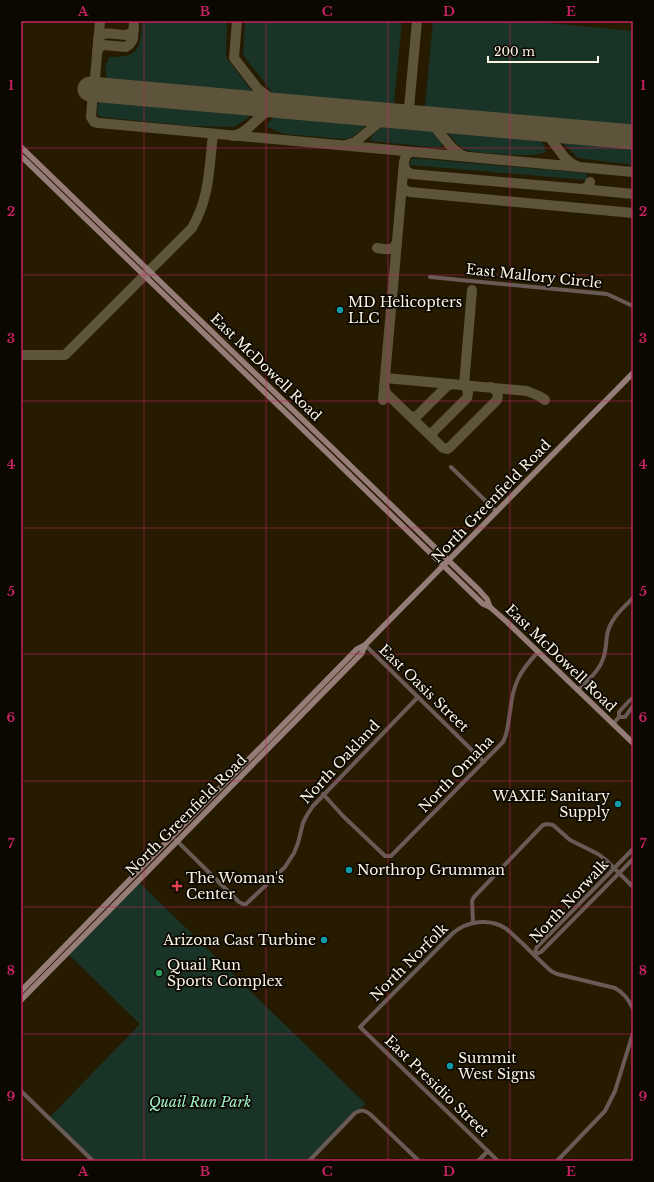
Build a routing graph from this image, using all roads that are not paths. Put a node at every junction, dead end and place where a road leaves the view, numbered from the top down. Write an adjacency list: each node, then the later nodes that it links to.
1 (21, 147): 6 (main road, East McDowell Road)
2 (21, 156): 6 (main road, East McDowell Road)
3 (430, 277): 4 (street, East Mallory Circle)
4 (633, 306)
5 (633, 373): 8 (main road, North Greenfield Road)
6 (325, 446): 9 (main road, East McDowell Road)
7 (451, 467): 8 (street)
8 (497, 512): 9 (main road, North Greenfield Road)
9 (447, 563): 11 (main road, North Greenfield Road); 12 (main road, East McDowell Road)
10 (633, 598): 13 (street)
11 (365, 645): 14 (street, East Oasis Street); 19 (main road, North Greenfield Road); 22 (main road, North Greenfield Road)
12 (538, 652): 13 (main road, East McDowell Road); 21 (street, North Omaha)
13 (578, 690): 18 (main road, East McDowell Road)
14 (418, 697): 21 (street, East Oasis Street); 23 (street, North Oakland)
15 (633, 698): 17 (street)
16 (633, 706): 17 (street)
17 (619, 717): 18 (street)
18 (613, 724): 20 (main road, East McDowell Road)
19 (270, 738): 22 (main road); 24 (main road, North Greenfield Road)
20 (633, 744)
21 (484, 762): 23 (street, North Omaha)
22 (250, 767): 25 (main road, North Greenfield Road)
23 (323, 794): 25 (street, North Oakland)
24 (172, 836): 25 (street); 34 (main road, North Greenfield Road)
25 (177, 841): 35 (main road, North Greenfield Road)
26 (633, 849): 28 (street, North Norwalk)
27 (633, 859): 28 (street, North Norwalk)
28 (617, 870): 29 (street); 30 (street, North Norwalk); 31 (street, North Norwalk); 32 (street)
29 (633, 887)
30 (569, 915): 31 (street); 33 (street, North Norwalk)
31 (573, 920): 33 (street, North Norwalk)
32 (472, 923): 33 (street); 37 (street, North Norfolk)
33 (534, 955): 36 (street)
34 (21, 991)
35 (21, 1000)
36 (633, 1009)
37 (360, 1027): 40 (street, East Presidio Street)
38 (633, 1033): 46 (street)
39 (21, 1091): 41 (street)
40 (488, 1151): 44 (street); 45 (street, East Presidio Street)
41 (94, 1161)
42 (309, 1161): 43 (street)
43 (419, 1161)
44 (478, 1161)
45 (498, 1161)
46 (557, 1161)

